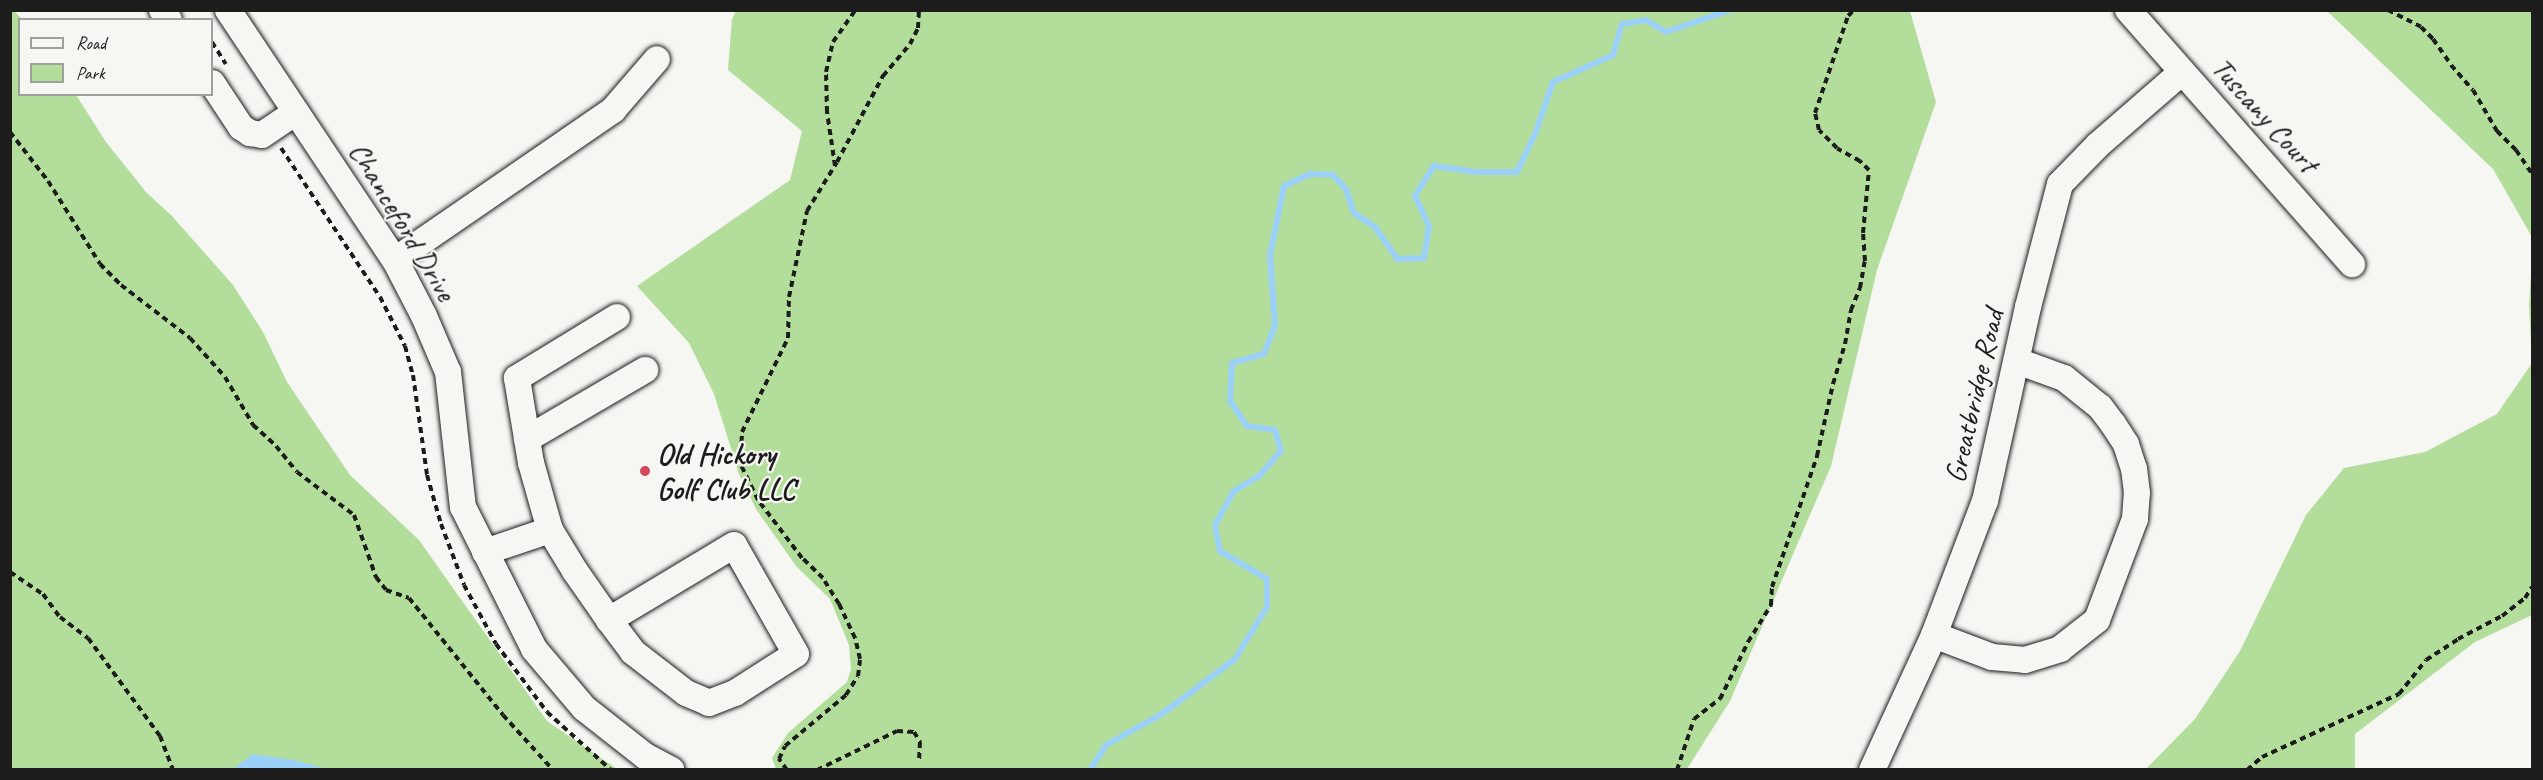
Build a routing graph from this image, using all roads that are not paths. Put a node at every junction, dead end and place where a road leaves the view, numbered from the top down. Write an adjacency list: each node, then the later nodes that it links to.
1 (228, 10): 6 (street, Chanceford Drive)
2 (2128, 10): 4 (street, Tuscany Court)
3 (657, 59): 7 (street)
4 (2182, 72): 8 (street, Tuscany Court); 10 (street, Greatbridge Road)
5 (220, 76): 6 (street)
6 (296, 112): 7 (street, Chanceford Drive)
7 (395, 260): 14 (street, Chanceford Drive)
8 (2352, 264)
9 (617, 317): 12 (street)
10 (2017, 361): 16 (street, Greatbridge Road); 16 (street)
11 (645, 370): 12 (street)
12 (527, 439): 13 (street)
13 (550, 530): 14 (street); 15 (street)
14 (485, 552): 17 (street, Chanceford Drive)
15 (609, 620): 15 (street)
16 (1934, 635): 18 (street, Greatbridge Road)
17 (670, 770)
18 (1872, 770)

